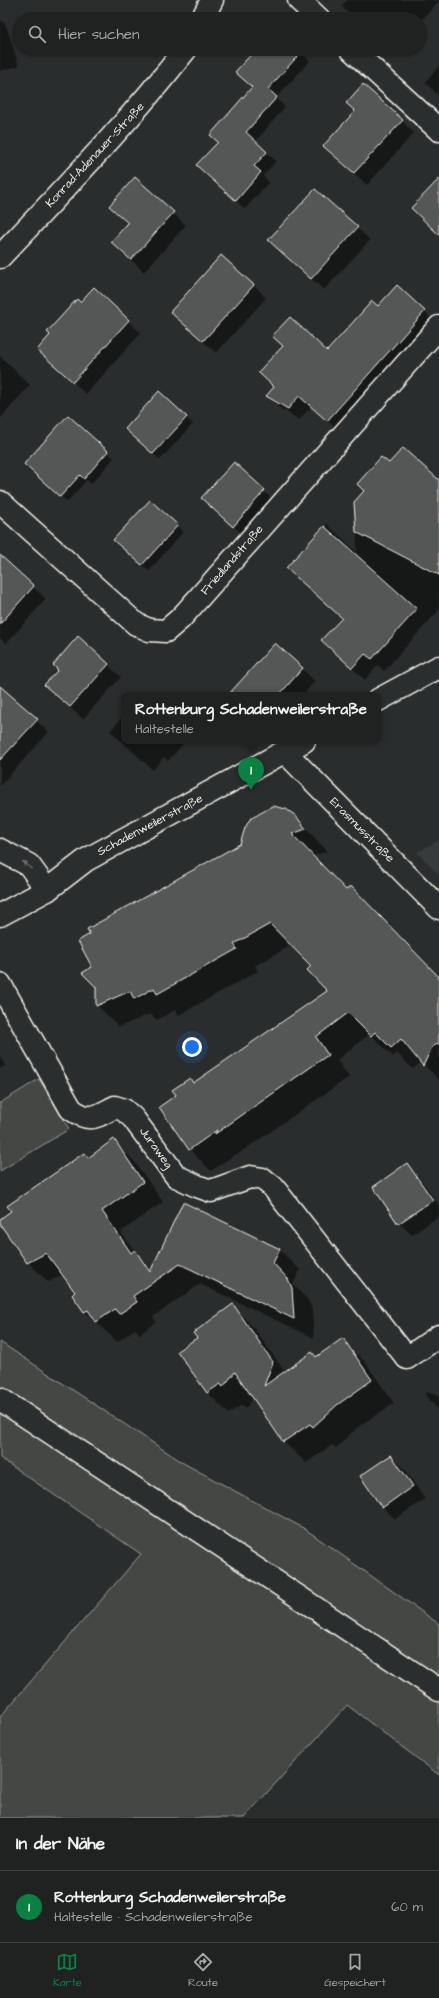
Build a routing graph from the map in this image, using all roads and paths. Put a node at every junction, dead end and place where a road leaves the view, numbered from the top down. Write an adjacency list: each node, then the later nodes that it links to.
1 (212, 0): 3 (street)
2 (299, 0): 4 (street)
3 (206, 12)
4 (312, 12)
5 (181, 56): 8 (street, Konrad-Adenauer-Straße)
6 (360, 56): 7 (street)
7 (439, 130)
8 (0, 257)
9 (439, 327): 10 (street, Friedlandstraße)
10 (0, 502)
11 (439, 667): 12 (street)
12 (381, 698)
13 (299, 744): 14 (street, Schadenweilerstraße)
14 (285, 752): 16 (street, Schadenweilerstraße); 17 (street, Erasmusstraße)
15 (0, 850): 16 (street, one-way to 15)
16 (47, 890): 18 (street, Schadenweilerstraße)
17 (439, 908)
18 (1, 914)
19 (0, 984): 20 (street, Juraweg)
20 (439, 1336)
21 (0, 1399): 22 (street)
22 (439, 1690)

